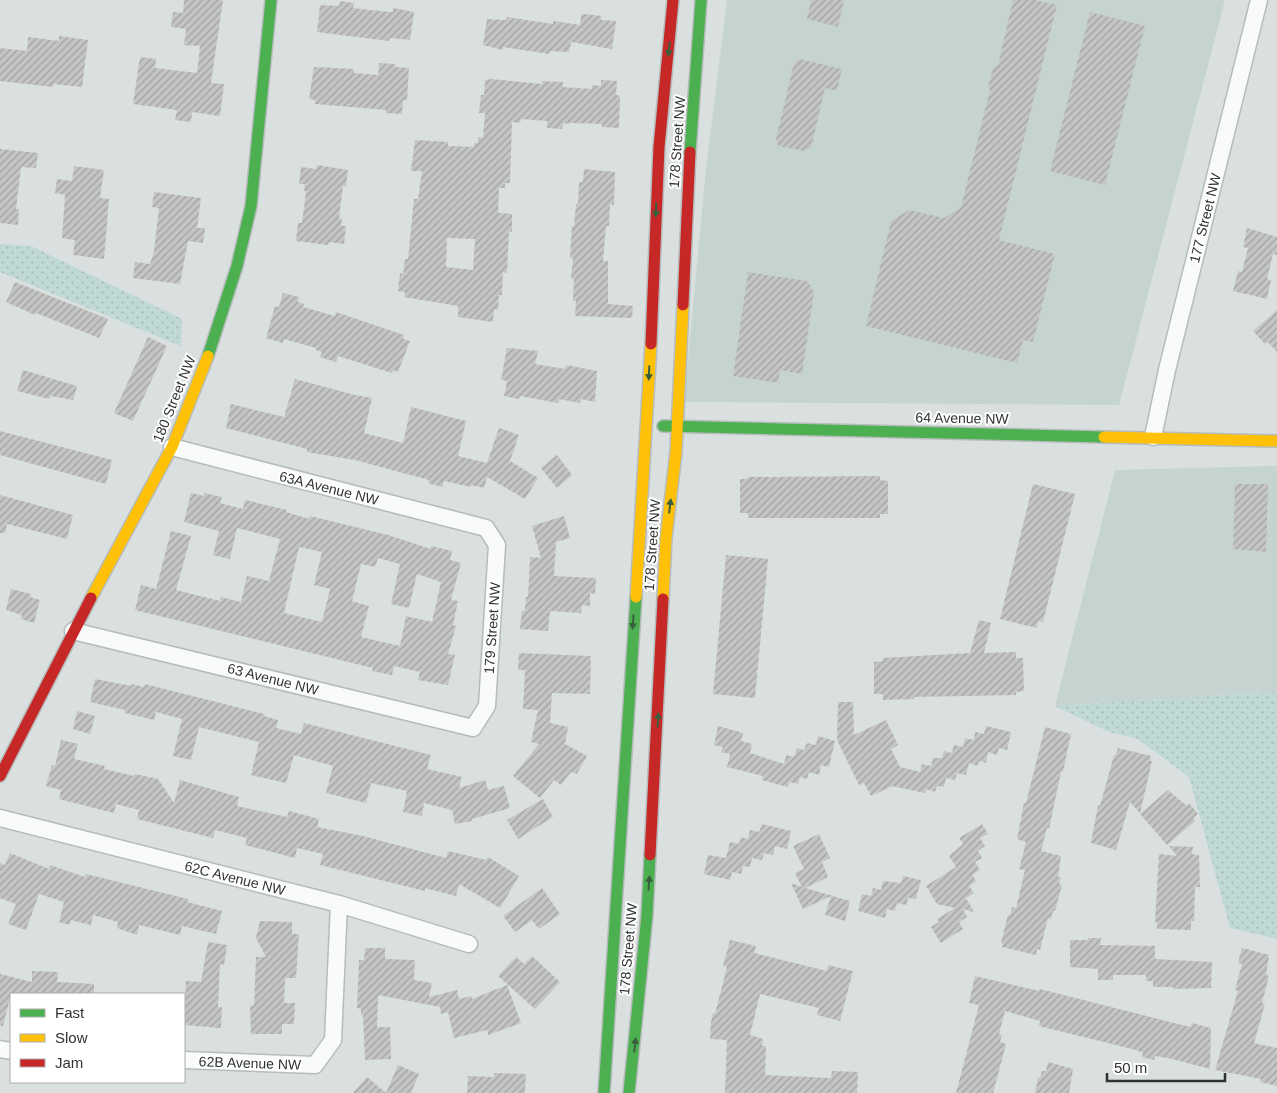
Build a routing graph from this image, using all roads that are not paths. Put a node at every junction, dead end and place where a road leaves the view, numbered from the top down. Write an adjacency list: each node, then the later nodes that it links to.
1 (271, 0): 9 (main road, 180 Street NW)
2 (673, 0): 5 (main road, 178 Street NW, one-way to 5)
3 (701, 0): 6 (main road, 178 Street NW)
4 (1259, 0): 7 (street, 177 Street NW)
5 (647, 425): 6 (main road, 64 Avenue NW); 18 (main road, 178 Street NW, one-way to 18)
6 (677, 427): 7 (main road, 64 Avenue NW); 19 (main road, 178 Street NW, one-way to 6)
7 (1153, 437): 8 (main road, 64 Avenue NW)
8 (1277, 441)
9 (172, 447): 10 (street, 63A Avenue NW); 11 (main road, 180 Street NW)
10 (486, 528): 12 (street, 179 Street NW)
11 (73, 631): 12 (street, 63 Avenue NW); 13 (main road, 180 Street NW)
12 (473, 728)
13 (0, 776)
14 (0, 818): 15 (street, 62C Avenue NW)
15 (340, 904): 16 (street, 62C Avenue NW); 17 (street, 62B Avenue NW)
16 (469, 944)
17 (185, 1060)
18 (604, 1093)
19 (629, 1093)

